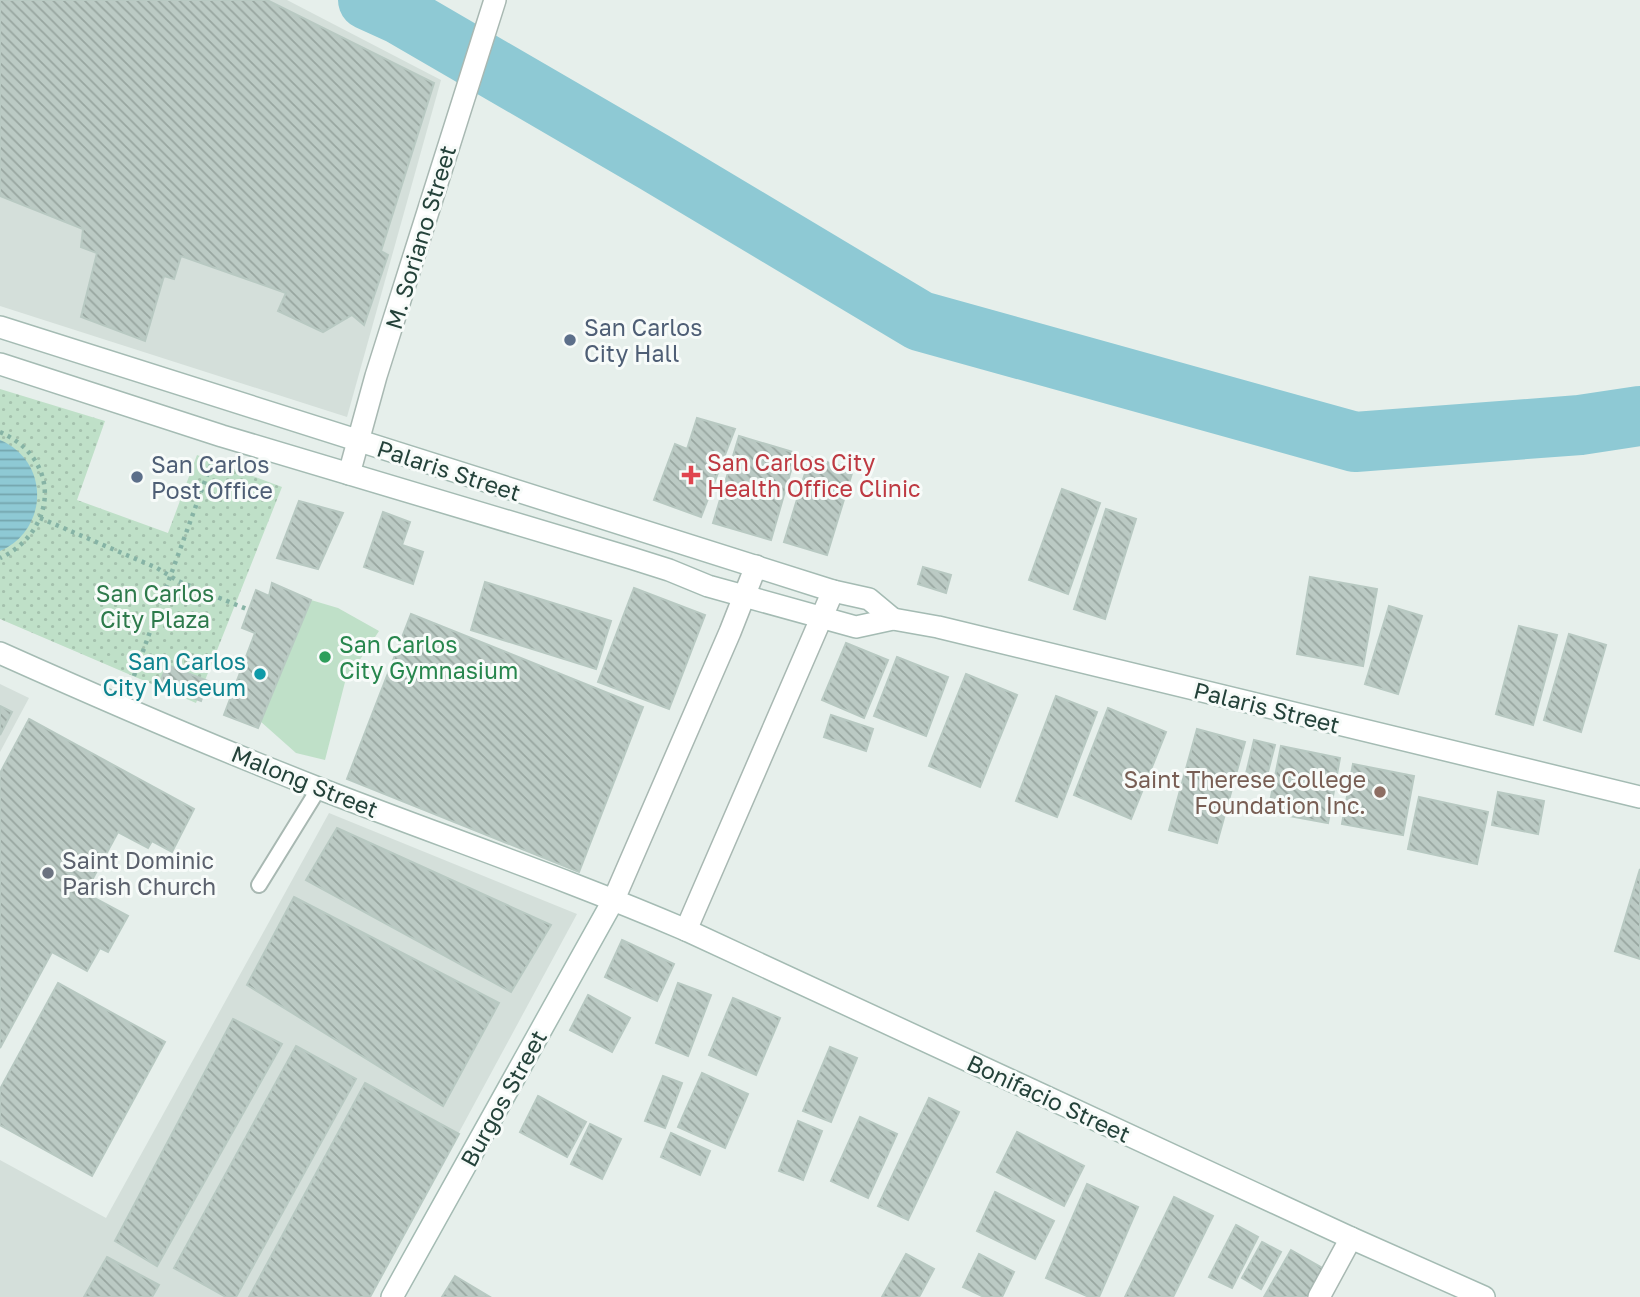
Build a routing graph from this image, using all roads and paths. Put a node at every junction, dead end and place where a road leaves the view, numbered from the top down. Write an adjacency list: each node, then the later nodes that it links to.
1 (495, 0): 6 (street, M. Soriano Street)
2 (0, 327): 6 (street, Palaris Street)
3 (0, 363): 5 (street, Palaris Street)
4 (0, 432): 8 (path)
5 (222, 436): 7 (street, Palaris Street); 11 (path)
6 (358, 441): 7 (street, M. Soriano Street); 10 (street, Palaris Street)
7 (349, 474): 13 (street, Palaris Street)
8 (40, 518): 9 (path); 11 (path)
9 (0, 558)
10 (756, 566): 12 (street, Palaris Street); 13 (street, Burgos Street)
11 (170, 576): 14 (path); 18 (path)
12 (833, 591): 15 (street); 16 (street, Palaris Street)
13 (745, 596): 15 (street, Palaris Street); 22 (street, Burgos Street)
14 (249, 610)
15 (822, 619): 16 (street, Palaris Street); 23 (street)
16 (893, 619): 20 (street, Palaris Street)
17 (0, 653): 18 (street, Malong Street)
18 (122, 708): 19 (street, Malong Street)
19 (318, 788): 21 (lane); 22 (street, Malong Street)
20 (1640, 797)
21 (259, 885)
22 (614, 899): 23 (street, Bonifacio Street); 25 (street, Burgos Street)
23 (685, 930): 24 (street, Bonifacio Street)
24 (1351, 1238): 26 (street); 27 (street, Bonifacio Street)
25 (392, 1297)
26 (1318, 1297)
27 (1484, 1297)

